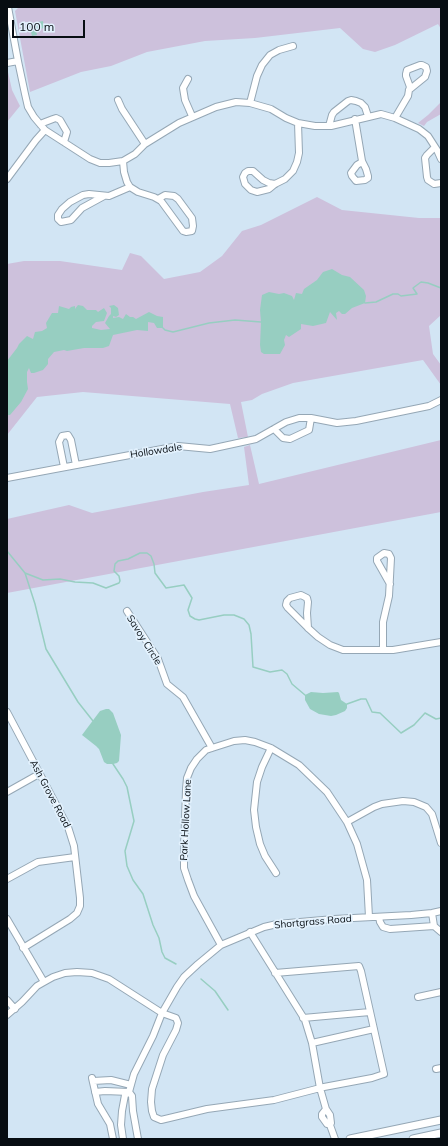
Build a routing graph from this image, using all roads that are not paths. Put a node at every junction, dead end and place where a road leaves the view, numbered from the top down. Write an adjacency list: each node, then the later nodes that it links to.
1 (8, 7): 3 (street)
2 (293, 46): 8 (street)
3 (18, 61): 4 (street); 14 (street)
4 (7, 63)
5 (188, 79): 9 (street)
6 (409, 90): 11 (street)
7 (118, 100): 18 (street)
8 (250, 103): 9 (street); 13 (street)
9 (192, 116): 18 (street)
10 (368, 116): 11 (street); 12 (street); 15 (street)
11 (395, 118): 19 (street)
12 (354, 120): 15 (street); 22 (street)
13 (298, 123): 15 (street); 25 (street)
14 (40, 124): 16 (street); 17 (street)
15 (329, 126)
16 (45, 130): 17 (street); 23 (street)
17 (64, 142): 21 (street)
18 (145, 144): 21 (street)
19 (438, 149): 20 (street); 24 (street)
20 (441, 159)
21 (123, 161): 26 (street)
22 (362, 162)
23 (7, 179)
24 (441, 183)
25 (275, 184): 25 (street)
26 (130, 188): 27 (street); 28 (street)
27 (104, 196): 27 (street)
28 (158, 199): 28 (street)
29 (441, 400): 30 (street, Hollowdale)
30 (311, 418): 31 (street, Hollowdale); 31 (street)
31 (274, 429): 32 (street, Hollowdale)
32 (76, 465): 33 (street, Hollowdale); 33 (street)
33 (64, 467): 34 (street, Hollowdale)
34 (7, 478)
35 (390, 584): 39 (street)
36 (127, 611): 41 (street, Savoy Circle)
37 (308, 628): 37 (street); 39 (street)
38 (441, 642): 39 (street)
39 (383, 650)
40 (7, 712): 43 (street, Ash Grove Road)
41 (212, 748): 42 (street, Park Hollow Lane); 58 (street, Park Hollow Lane)
42 (271, 748): 45 (street, Park Hollow Lane); 48 (street)
43 (39, 774): 44 (street); 47 (street, Ash Grove Road)
44 (7, 792)
45 (347, 822): 46 (street); 52 (street, Park Hollow Lane)
46 (441, 843)
47 (75, 857): 49 (street); 59 (street, Ash Grove Road)
48 (276, 873)
49 (7, 879)
50 (441, 910): 51 (street, Shortgrass Road)
51 (432, 913): 53 (street, Shortgrass Road); 55 (street)
52 (369, 917): 53 (street, Shortgrass Road); 56 (street, Shortgrass Road)
53 (379, 917): 55 (street)
54 (7, 919): 59 (street)
55 (434, 926): 57 (street)
56 (250, 932): 58 (street, Shortgrass Road); 60 (street)
57 (441, 932)
58 (221, 945): 67 (street, Shortgrass Road)
59 (23, 948): 61 (street)
60 (275, 973): 66 (street); 69 (street)
61 (44, 982): 65 (street); 67 (street)
62 (441, 992): 63 (street)
63 (418, 997)
64 (7, 1000): 65 (street)
65 (15, 1009): 68 (street)
66 (370, 1012): 69 (street); 70 (street)
67 (162, 1013): 73 (street, Shortgrass Road); 74 (street)
68 (8, 1014)
69 (303, 1018): 71 (street)
70 (374, 1029): 71 (street); 74 (street)
71 (312, 1043): 74 (street)
72 (111, 1080): 73 (street); 75 (street); 76 (street)
73 (130, 1088): 75 (street); 80 (street, Shortgrass Road); 81 (street)
74 (320, 1088): 82 (street)
75 (111, 1091): 76 (street)
76 (95, 1092): 79 (street)
77 (441, 1120): 83 (street)
78 (441, 1133): 84 (street)
79 (113, 1139)
80 (123, 1139)
81 (138, 1139)
82 (335, 1139)
83 (350, 1139)
84 (413, 1139)

